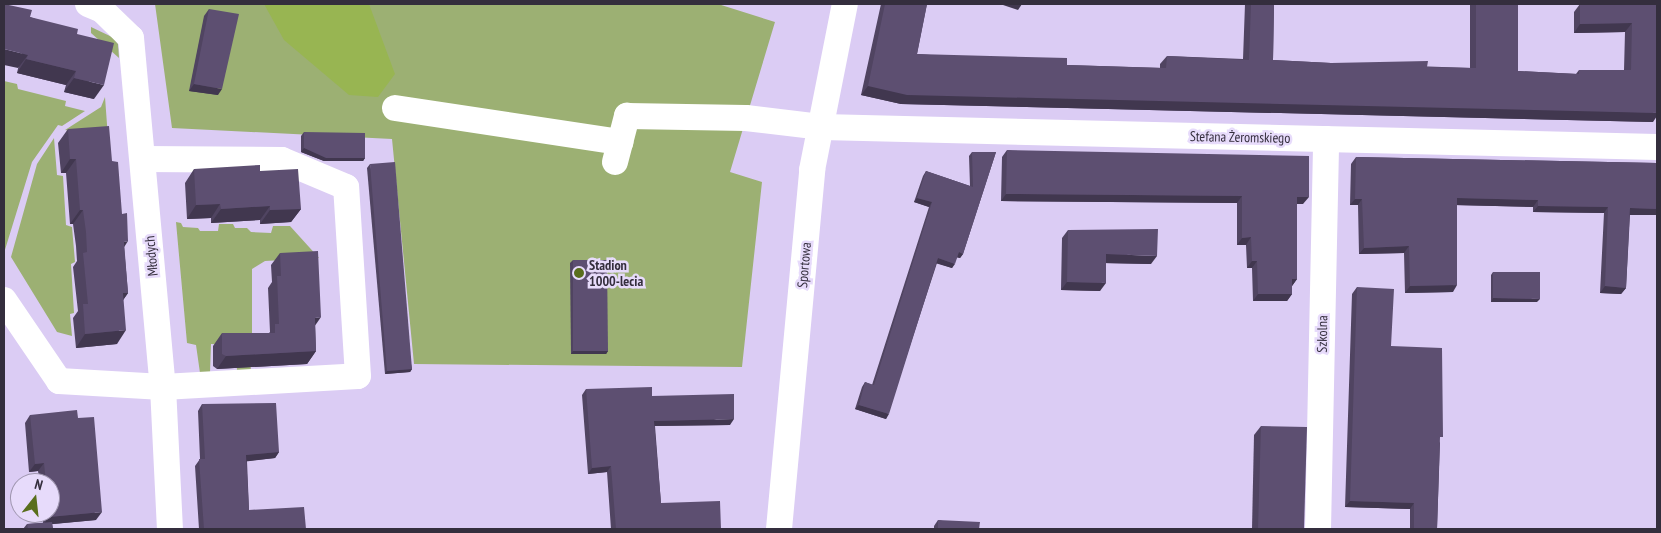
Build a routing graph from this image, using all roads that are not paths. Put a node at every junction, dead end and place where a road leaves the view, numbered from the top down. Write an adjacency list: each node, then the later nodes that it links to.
1 (88, 4): 7 (street, Młodych)
2 (845, 4): 4 (street, Sportowa)
3 (394, 108): 4 (street, Stefana Żeromskiego)
4 (822, 126): 5 (street, Stefana Żeromskiego); 11 (street, Sportowa)
5 (1326, 139): 6 (street, Stefana Żeromskiego); 12 (street, Szkolna)
6 (1657, 147)
7 (143, 159): 9 (street, Młodych); 9 (street)
8 (4, 300): 9 (street)
9 (163, 387): 10 (street, Młodych)
10 (170, 529)
11 (779, 529)
12 (1318, 529)

